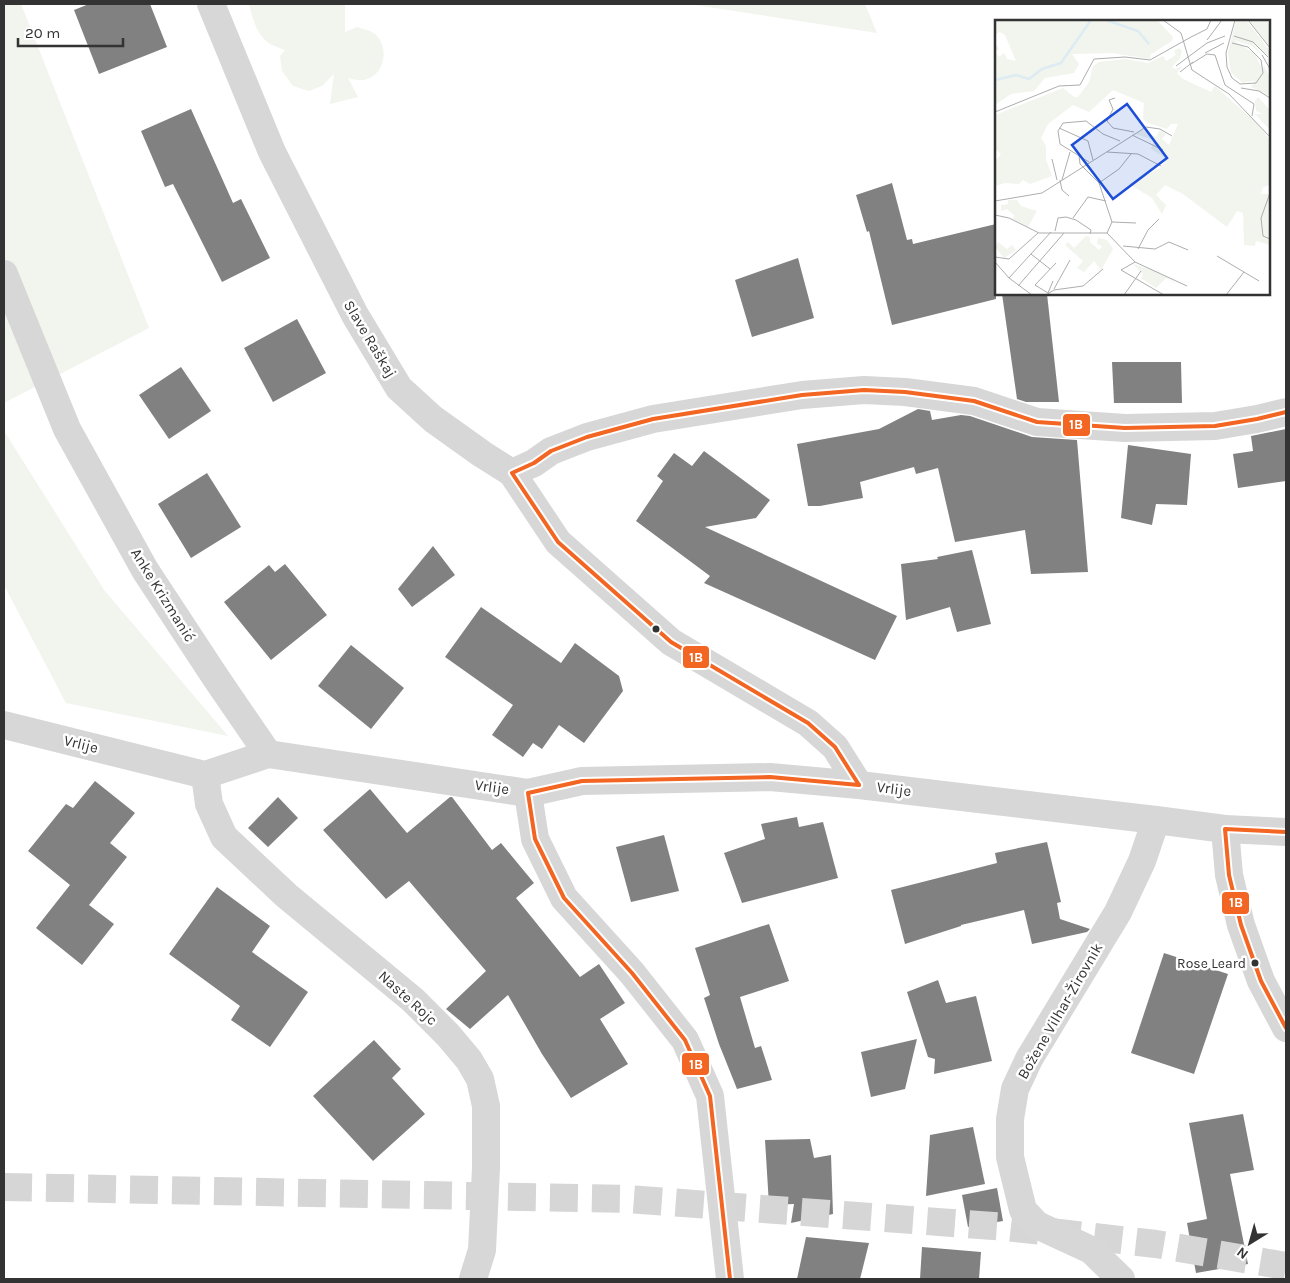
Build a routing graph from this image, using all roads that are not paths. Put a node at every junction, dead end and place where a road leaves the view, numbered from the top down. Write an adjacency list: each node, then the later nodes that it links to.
1 (211, 4): 4 (street, Slave Raškaj)
2 (4, 274): 6 (street, Anke Krizmanić)
3 (1286, 412): 4 (street)
4 (512, 473): 8 (street, Slave Raškaj)
5 (4, 725): 7 (street, Vrlije)
6 (268, 754): 7 (street, Vrlije); 9 (street, Vrlije)
7 (204, 775): 14 (street, Naste Rojc)
8 (858, 785): 9 (street, Vrlije); 10 (street, Vrlije)
9 (528, 793): 15 (street)
10 (1156, 820): 11 (street, Vrlije); 16 (street, Božene Vilhar-Žirovnik)
11 (1225, 829): 12 (street, Vrlije); 13 (street)
12 (1286, 832)
13 (1286, 1028)
14 (473, 1279)
15 (730, 1279)
16 (1121, 1279)

